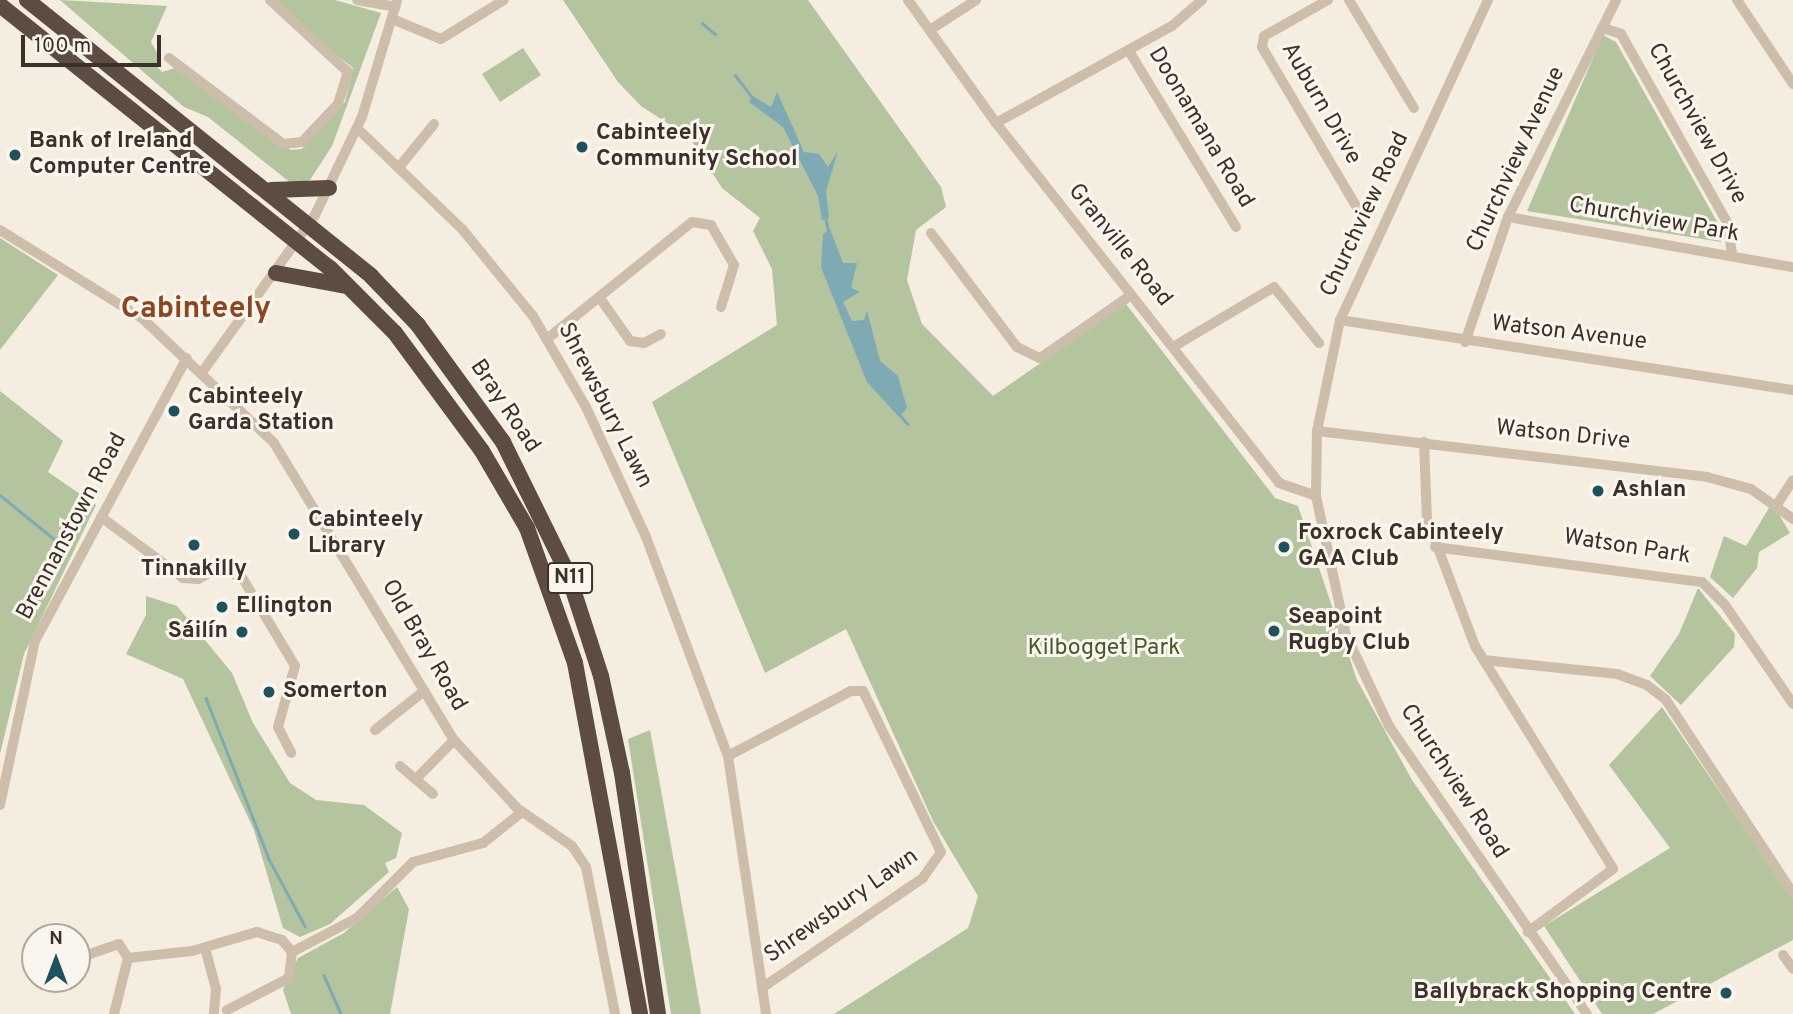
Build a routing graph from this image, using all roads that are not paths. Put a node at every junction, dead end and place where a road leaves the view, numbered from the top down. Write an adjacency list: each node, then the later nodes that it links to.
1 (27, 0): 27 (highway, Bray Road / N11)
2 (270, 0): 19 (street)
3 (357, 0): 13 (street)
4 (504, 0): 15 (street)
5 (908, 0): 17 (street, Granville Road)
6 (976, 0): 17 (street)
7 (1202, 0): 18 (street)
8 (1328, 0): 29 (street, Auburn Drive)
9 (1349, 0): 21 (street)
10 (1488, 0): 42 (street, Churchview Road)
11 (1616, 0): 16 (street, Churchview Avenue)
12 (1737, 0): 20 (street)
13 (396, 4): 15 (street)
14 (0, 5): 34 (highway, Bray Road / N11)
15 (392, 19): 24 (street)
16 (1603, 28): 28 (street, Churchview Avenue); 35 (street, Churchview Drive)
17 (930, 30): 22 (street, Granville Road)
18 (1129, 51): 22 (street); 31 (street, Doonamana Road)
19 (169, 58)
20 (1792, 79)
21 (1414, 108)
22 (996, 123): 39 (street, Granville Road)
23 (434, 124): 25 (street)
24 (358, 128): 25 (street, Shrewsbury Lawn); 26 (street)
25 (400, 166): 44 (street, Shrewsbury Lawn)
26 (329, 188): 27 (highway); 30 (street)
27 (269, 190): 30 (highway, Bray Road / N11)
28 (1508, 217): 35 (street, Churchview Park); 45 (street, Churchview Avenue)
29 (1363, 218)
30 (311, 222): 34 (street); 85 (highway, Bray Road / N11)
31 (1236, 227)
32 (0, 230): 48 (street, Old Bray Road)
33 (930, 233): 39 (street)
34 (296, 243): 37 (street); 38 (highway, Bray Road / N11)
35 (1732, 255): 36 (street, Churchview Park)
36 (1793, 267)
37 (276, 273): 38 (highway); 49 (street)
38 (349, 286): 84 (highway, Bray Road / N11)
39 (1131, 295): 47 (street, Granville Road)
40 (602, 300): 41 (street); 43 (street); 44 (street)
41 (720, 307)
42 (1340, 320): 45 (street, Watson Avenue); 51 (street, Churchview Road)
43 (661, 334)
44 (547, 339): 65 (street, Shrewsbury Lawn)
45 (1465, 342): 50 (street, Watson Avenue)
46 (1319, 343): 47 (street)
47 (1173, 347): 54 (street, Granville Road)
48 (187, 358): 49 (street, Old Bray Road); 56 (street, Brennanstown Road)
49 (204, 371): 60 (street, Old Bray Road)
50 (1793, 390)
51 (1317, 431): 52 (street, Watson Drive); 54 (street, Churchview Road)
52 (1424, 442): 55 (street, Watson Drive); 58 (street)
53 (1793, 480): 55 (street)
54 (1316, 496): 72 (street, Churchview Road)
55 (1778, 503): 57 (street, Watson Drive)
56 (101, 517): 64 (street); 69 (street, Brennanstown Road)
57 (1793, 519)
58 (1435, 547): 59 (street); 61 (street, Watson Park)
59 (1484, 660): 71 (street); 72 (street)
60 (424, 691): 62 (street); 63 (street, Old Bray Road)
61 (1793, 704)
62 (375, 730)
63 (454, 740): 67 (street); 70 (street, Old Bray Road)
64 (291, 752)
65 (728, 756): 79 (street, Shrewsbury Lawn); 79 (street, Shrewsbury Lawn)
66 (400, 766): 67 (street)
67 (416, 779): 68 (street)
68 (433, 793)
69 (0, 805)
70 (522, 813): 74 (street); 83 (street, Old Bray Road)
71 (1793, 893)
72 (1528, 932): 87 (street, Churchview Road)
73 (205, 948): 74 (street); 77 (street); 82 (street)
74 (292, 952): 80 (street)
75 (91, 954): 77 (street)
76 (1783, 955): 78 (street)
77 (128, 958): 81 (street)
78 (1793, 969)
79 (762, 988): 86 (street, Shrewsbury Lawn)
80 (227, 1010)
81 (114, 1014)
82 (214, 1014)
83 (615, 1014)
84 (640, 1014)
85 (658, 1014)
86 (766, 1014)
87 (1587, 1014)

